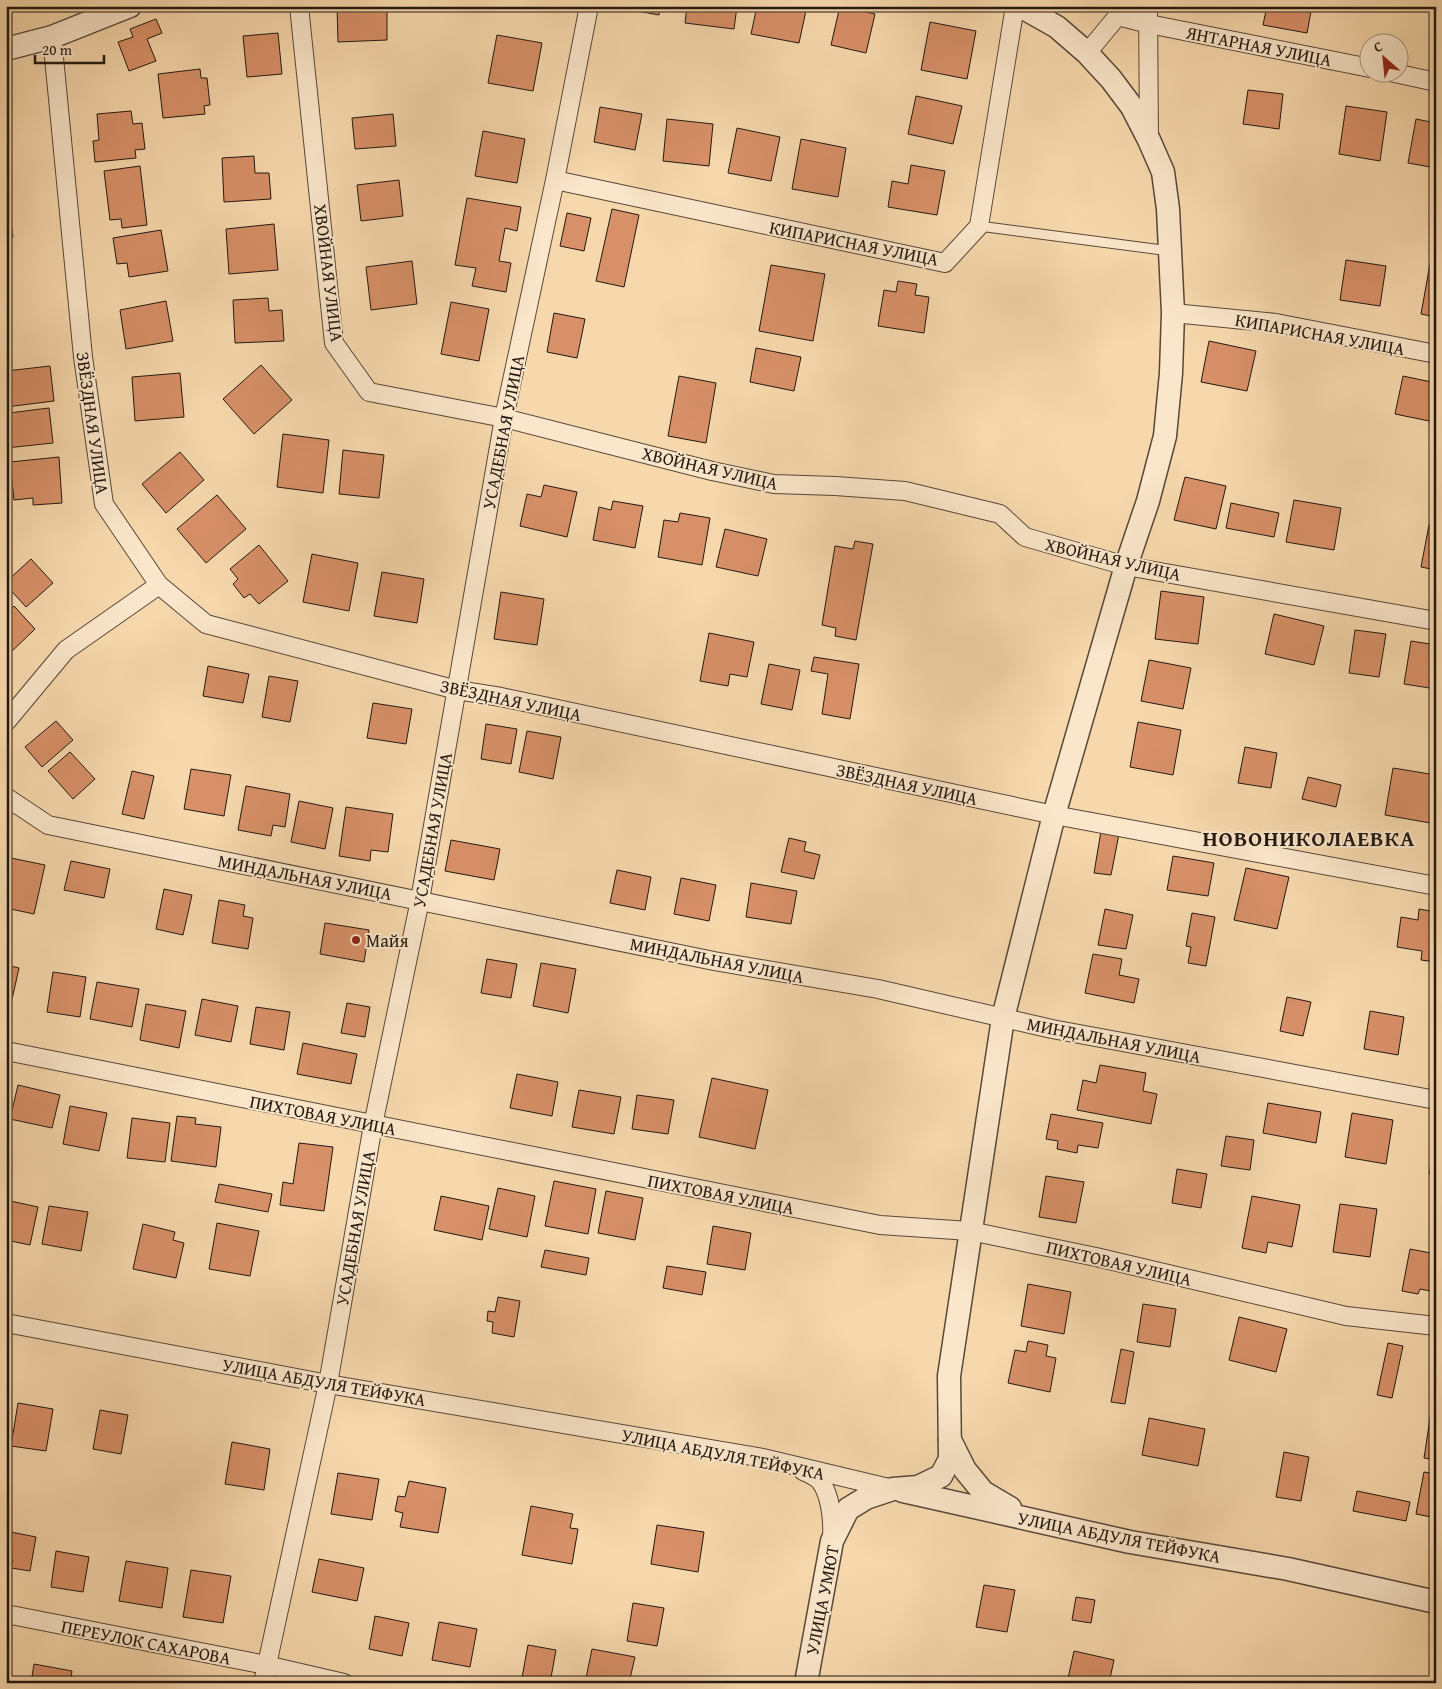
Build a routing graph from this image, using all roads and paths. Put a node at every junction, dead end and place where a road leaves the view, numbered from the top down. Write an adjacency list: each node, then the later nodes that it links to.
1 (130, 6): 9 (street)
2 (299, 6): 21 (street, ХВОЙНАЯ УЛИЦА)
3 (589, 6): 16 (street, УСАДЕБНАЯ УЛИЦА)
4 (1015, 6): 17 (street)
5 (1020, 6): 11 (street, УЛИЦА УМЮТ)
6 (1148, 6): 8 (street)
7 (1122, 11): 8 (street, ЯНТАРНАЯ УЛИЦА); 11 (street)
8 (1150, 24): 12 (street, ЯНТАРНАЯ УЛИЦА); 15 (street)
9 (52, 37): 10 (street); 23 (street, ЗВЁЗДНАЯ УЛИЦА)
10 (6, 49)
11 (1088, 53): 15 (street, УЛИЦА УМЮТ)
12 (1360, 66)
13 (1410, 76): 14 (street)
14 (1436, 82)
15 (1149, 140): 18 (street, УЛИЦА УМЮТ)
16 (555, 180): 17 (street, КИПАРИСНАЯ УЛИЦА); 21 (street, УСАДЕБНАЯ УЛИЦА)
17 (979, 226): 18 (lane)
18 (1170, 252): 19 (street, УЛИЦА УМЮТ)
19 (1173, 313): 20 (street, КИПАРИСНАЯ УЛИЦА); 22 (street, УЛИЦА УМЮТ)
20 (1436, 354)
21 (504, 418): 22 (street, ХВОЙНАЯ УЛИЦА); 25 (street, УСАДЕБНАЯ УЛИЦА)
22 (1126, 566): 24 (street, ХВОЙНАЯ УЛИЦА); 28 (street, УЛИЦА УМЮТ)
23 (159, 585): 25 (street, ЗВЁЗДНАЯ УЛИЦА); 26 (street)
24 (1436, 621)
25 (457, 690): 28 (street, ЗВЁЗДНАЯ УЛИЦА); 30 (street, УСАДЕБНАЯ УЛИЦА)
26 (6, 722)
27 (6, 797): 30 (street, МИНДАЛЬНАЯ УЛИЦА)
28 (1054, 815): 29 (street, ЗВЁЗДНАЯ УЛИЦА); 31 (street, УЛИЦА УМЮТ)
29 (1436, 886)
30 (420, 900): 31 (street, МИНДАЛЬНАЯ УЛИЦА); 34 (street, УСАДЕБНАЯ УЛИЦА)
31 (1003, 1018): 33 (street, МИНДАЛЬНАЯ УЛИЦА); 35 (street, УЛИЦА УМЮТ)
32 (6, 1051): 34 (street, ПИХТОВАЯ УЛИЦА)
33 (1436, 1100)
34 (372, 1125): 35 (street, ПИХТОВАЯ УЛИЦА); 38 (street, УСАДЕБНАЯ УЛИЦА)
35 (970, 1231): 37 (street, ПИХТОВАЯ УЛИЦА); 39 (street, УЛИЦА УМЮТ)
36 (6, 1323): 38 (street, УЛИЦА АБДУЛЯ ТЕЙФУКА)
37 (1436, 1326)
38 (328, 1384): 40 (street, УЛИЦА АБДУЛЯ ТЕЙФУКА); 46 (street, УСАДЕБНАЯ УЛИЦА)
39 (950, 1440): 41 (street, УЛИЦА УМЮТ); 42 (street)
40 (793, 1465): 41 (street, УЛИЦА АБДУЛЯ ТЕЙФУКА); 43 (street)
41 (893, 1489): 42 (street, УЛИЦА АБДУЛЯ ТЕЙФУКА); 43 (street, УЛИЦА УМЮТ)
42 (1053, 1525): 44 (street, УЛИЦА АБДУЛЯ ТЕЙФУКА)
43 (832, 1541): 49 (street, УЛИЦА УМЮТ)
44 (1436, 1602)
45 (6, 1614): 46 (street, ПЕРЕУЛОК САХАРОВА)
46 (266, 1665): 47 (street, УСАДЕБНАЯ УЛИЦА); 48 (street, ПЕРЕУЛОК САХАРОВА)
47 (263, 1683)
48 (344, 1683)
49 (806, 1683)

